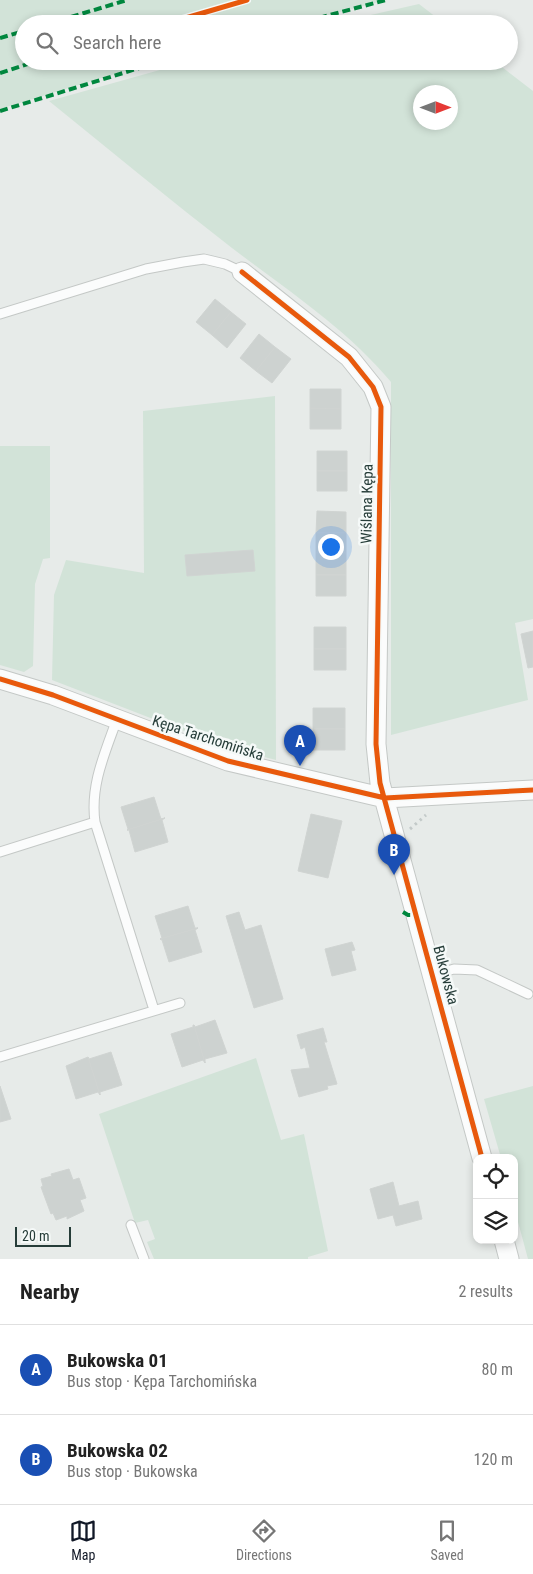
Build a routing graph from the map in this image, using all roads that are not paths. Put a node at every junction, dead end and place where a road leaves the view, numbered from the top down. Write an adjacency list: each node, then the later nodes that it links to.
1 (242, 272): 2 (lane, Wiślana Kępa); 6 (street, Wiślana Kępa)
2 (0, 314)
3 (0, 680): 4 (street, Kępa Tarchomińska)
4 (117, 719): 6 (street, Kępa Tarchomińska); 7 (lane)
5 (533, 790): 6 (street, Kępa Tarchomińska)
6 (385, 798): 9 (street, Bukowska)
7 (95, 822): 8 (lane); 12 (lane)
8 (0, 852)
9 (433, 975): 10 (lane); 14 (street, Bukowska)
10 (528, 994)
11 (180, 1003): 12 (lane)
12 (154, 1010): 13 (lane)
13 (0, 1057)
14 (481, 1154)
15 (131, 1225): 17 (lane)
16 (505, 1244): 18 (street)
17 (144, 1259)
18 (510, 1259)

